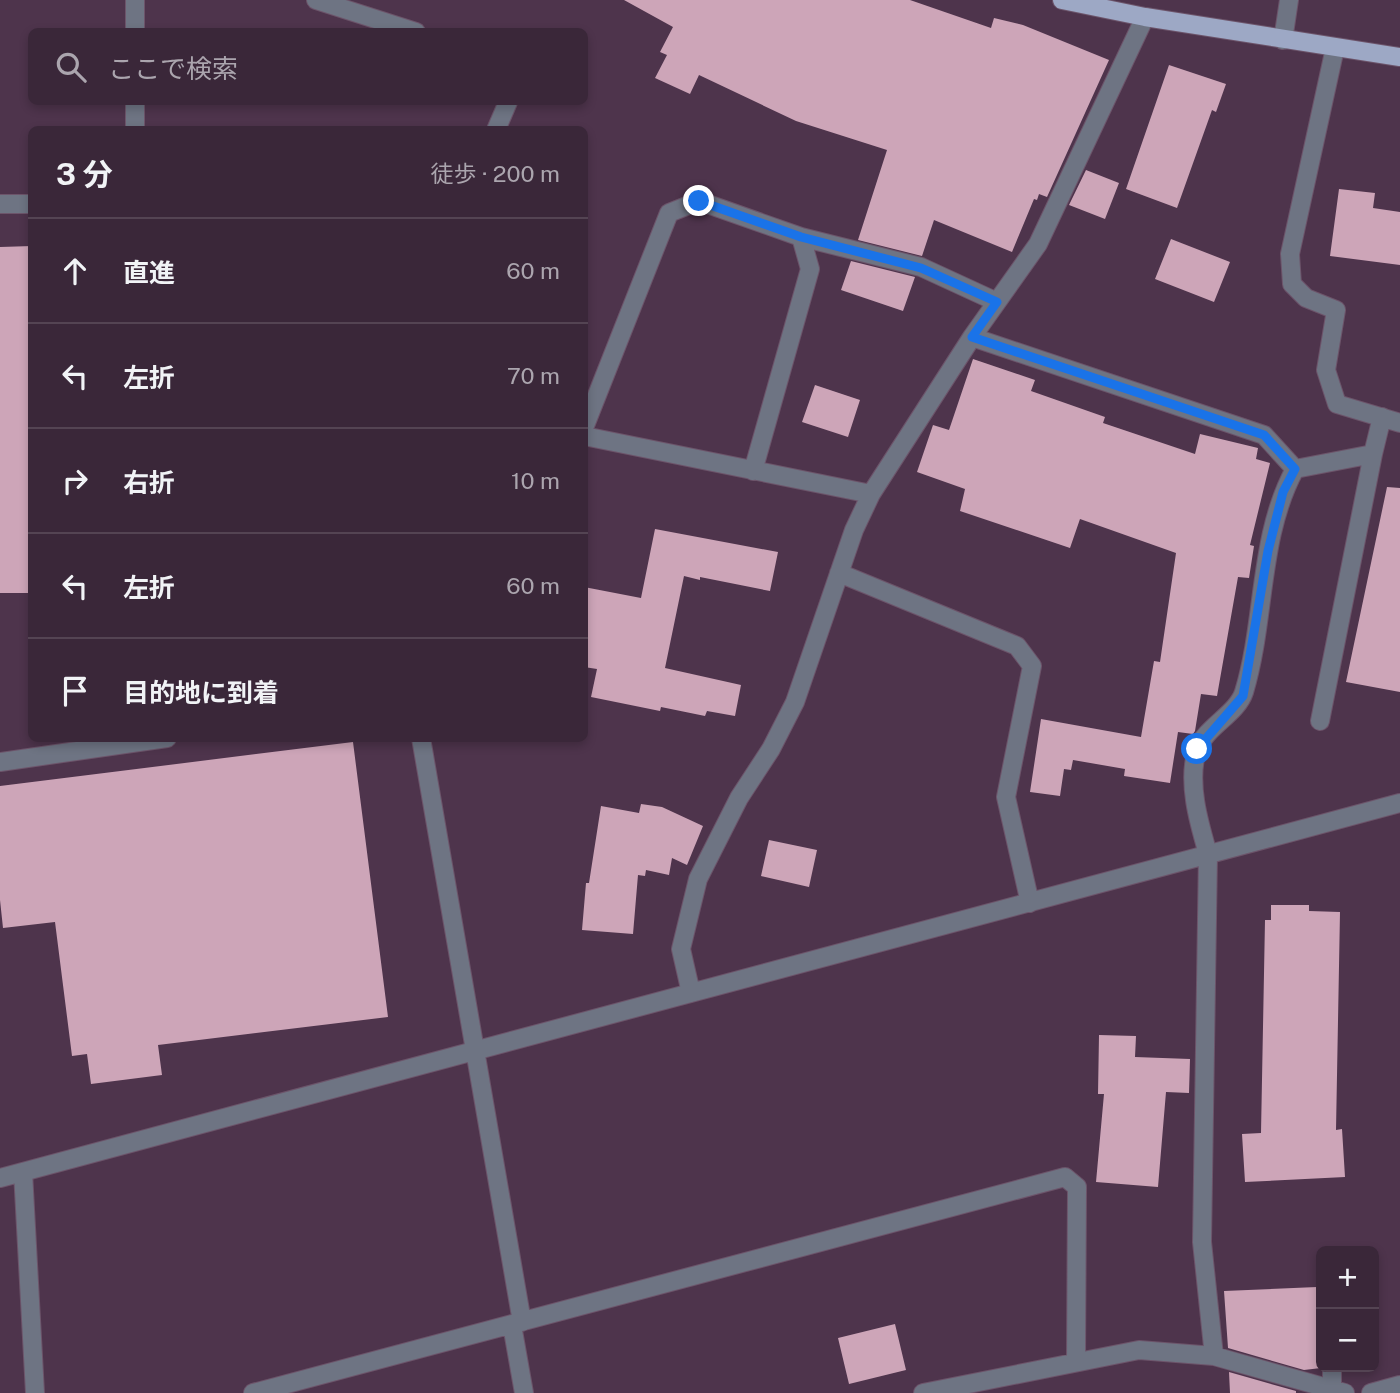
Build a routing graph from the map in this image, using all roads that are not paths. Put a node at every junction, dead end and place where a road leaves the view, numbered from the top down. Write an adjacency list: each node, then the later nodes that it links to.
1 (135, 0): 6 (street)
2 (316, 0): 7 (street)
3 (1062, 0): 5 (main road)
4 (1289, 0): 8 (street)
5 (1145, 17): 8 (main road); 18 (street)
6 (135, 28)
7 (404, 28)
8 (1283, 40): 9 (main road)
9 (1335, 48): 10 (main road); 20 (street)
10 (1400, 57)
11 (135, 105): 13 (street)
12 (507, 105): 14 (street)
13 (135, 126)
14 (498, 126)
15 (0, 204): 16 (street)
16 (28, 204)
17 (801, 237): 18 (street); 21 (street); 26 (street)
18 (997, 302): 19 (street)
19 (972, 337): 25 (street); 27 (street)
20 (1382, 417): 22 (street); 24 (street)
21 (588, 418)
22 (1400, 423)
23 (588, 437): 26 (street)
24 (1373, 454): 25 (street); 29 (street)
25 (1295, 469): 34 (street)
26 (753, 471): 27 (street)
27 (871, 494): 28 (street)
28 (839, 573): 35 (street); 36 (street)
29 (1320, 721)
30 (139, 742): 32 (street)
31 (422, 742): 37 (street)
32 (0, 762)
33 (1400, 803): 34 (street)
34 (1209, 854): 35 (street); 41 (street)
35 (1030, 903): 36 (street)
36 (691, 993): 37 (street)
37 (475, 1051): 38 (street); 40 (street)
38 (23, 1172): 39 (street); 46 (street)
39 (0, 1178)
40 (517, 1324): 42 (street); 47 (street); 48 (street)
41 (1214, 1356): 42 (street); 45 (street)
42 (1076, 1362): 49 (street)
43 (1333, 1372): 45 (street)
44 (1400, 1385): 50 (street)
45 (1339, 1392)
46 (35, 1393)
47 (253, 1393)
48 (524, 1393)
49 (923, 1393)
50 (1371, 1393)

